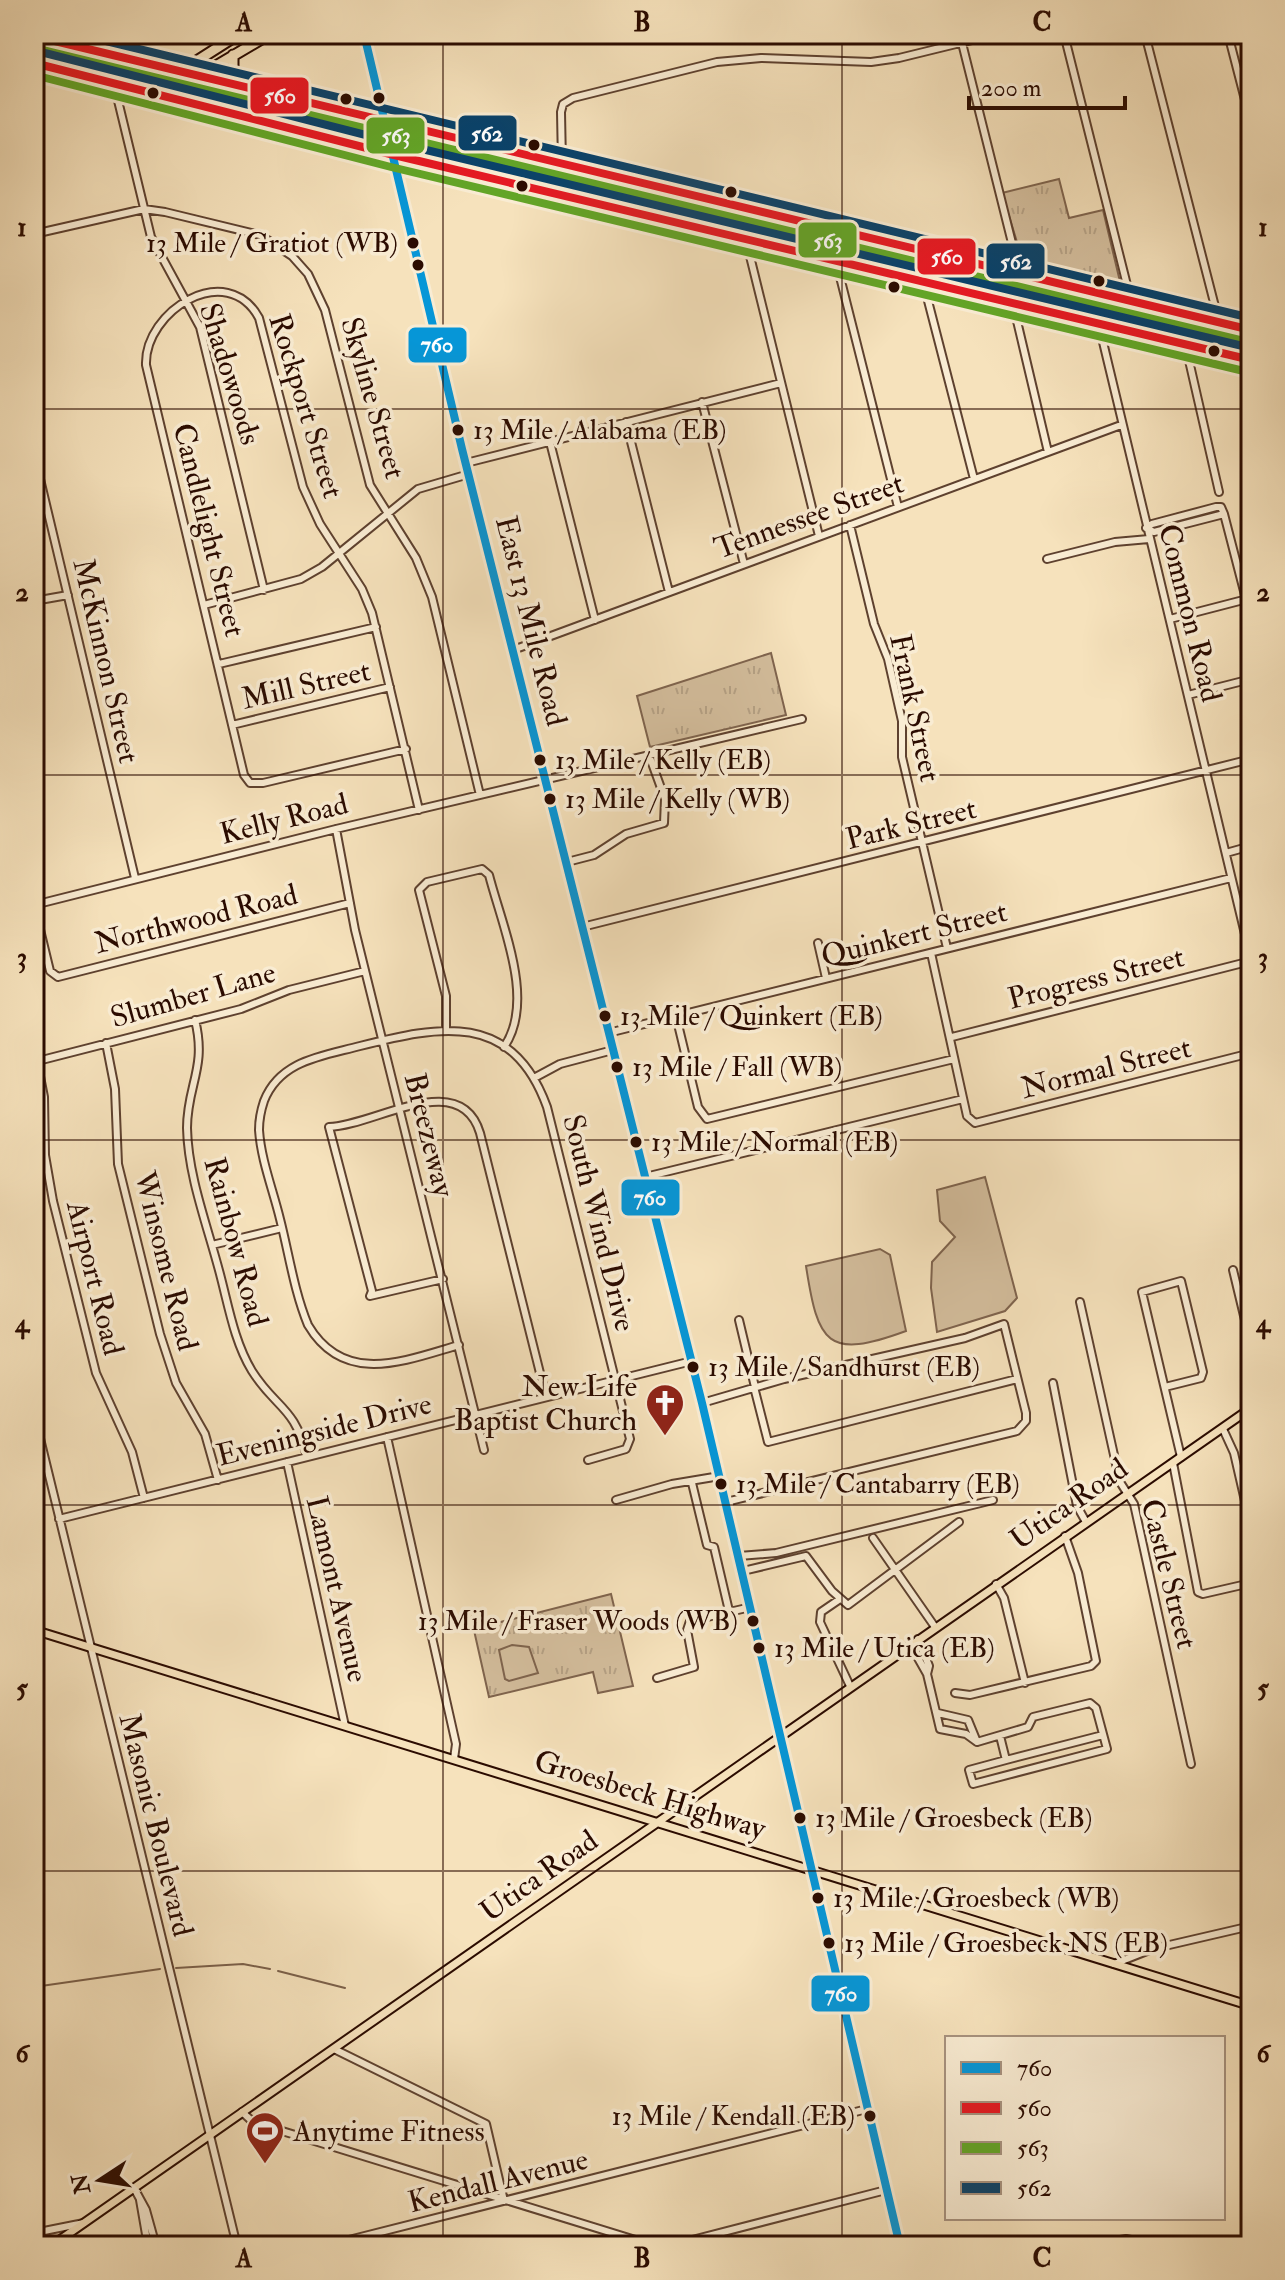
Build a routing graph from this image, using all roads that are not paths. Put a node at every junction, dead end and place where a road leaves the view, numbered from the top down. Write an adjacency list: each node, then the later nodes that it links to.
1 (239, 34): 14 (highway)
2 (270, 34): 12 (highway)
3 (364, 34): 22 (main road, East 13 Mile Road)
4 (800, 34): 5 (highway)
5 (870, 34)
6 (997, 34): 11 (street)
7 (1064, 34): 47 (street)
8 (1145, 34): 49 (street)
9 (1228, 34): 23 (street)
10 (34, 36): 14 (main road)
11 (962, 43): 27 (street); 41 (street)
12 (233, 55): 15 (highway); 17 (highway)
13 (34, 63): 16 (main road)
14 (174, 70): 15 (main road)
15 (202, 77): 17 (main road); 18 (highway)
16 (114, 84): 18 (main road); 32 (street, Shadowoods)
17 (245, 88): 19 (main road)
18 (146, 92): 21 (main road)
19 (273, 94): 20 (main road); 21 (main road)
20 (315, 104): 22 (main road); 24 (main road)
21 (261, 121): 24 (main road)
22 (386, 121): 25 (main road); 26 (main road, East 13 Mile Road)
23 (1251, 123)
24 (306, 132): 26 (main road)
25 (496, 146): 27 (main road); 29 (main road)
26 (394, 155): 29 (main road); 63 (main road, East 13 Mile Road)
27 (562, 164): 28 (main road)
28 (572, 166): 30 (main road); 31 (main road)
29 (485, 176): 30 (main road)
30 (560, 194): 34 (main road)
31 (714, 201): 33 (main road); 34 (main road)
32 (144, 209): 35 (street); 46 (street, Shadowoods); 68 (street, Skyline Street)
33 (794, 220): 37 (main road); 38 (main road)
34 (698, 228): 36 (main road)
35 (34, 234)
36 (746, 240): 37 (main road); 56 (street)
37 (780, 248): 39 (main road)
38 (914, 250): 40 (main road); 42 (main road)
39 (836, 261): 42 (main road); 67 (street)
40 (980, 266): 41 (main road); 45 (main road)
41 (1011, 273): 44 (main road)
42 (898, 276): 43 (main road)
43 (927, 283): 45 (main road); 65 (street)
44 (1091, 292): 47 (main road); 50 (street, Common Road)
45 (968, 293): 48 (main road)
46 (186, 301): 73 (street, Rockport Street); 76 (street, Shadowoods); 81 (street, Candlelight Street)
47 (1131, 301): 49 (main road)
48 (1013, 304): 50 (main road); 61 (street)
49 (1219, 322): 51 (main road)
50 (1097, 325): 53 (main road); 59 (street, Common Road)
51 (1231, 325): 52 (main road); 54 (main road)
52 (1251, 330)
53 (1185, 343): 54 (main road); 66 (street)
54 (1219, 352): 55 (main road)
55 (1251, 360)
56 (781, 383): 57 (street); 71 (street)
57 (702, 402): 58 (street); 75 (street)
58 (626, 422): 60 (street); 77 (street)
59 (1121, 425): 61 (street, Tennessee Street); 70 (street, Common Road)
60 (550, 442): 63 (street); 83 (street)
61 (1048, 452): 65 (street, Tennessee Street)
62 (34, 454): 78 (street, McKinnon Street)
63 (466, 463): 64 (main road, East 13 Mile Road)
64 (469, 474): 68 (street); 85 (main road, East 13 Mile Road)
65 (974, 479): 67 (street, Tennessee Street)
66 (1219, 492)
67 (898, 507): 69 (street, Tennessee Street)
68 (387, 513): 73 (street); 97 (street, Skyline Street)
69 (850, 525): 71 (street, Tennessee Street); 100 (street, Frank Street)
70 (1146, 528): 72 (street, Common Road); 79 (street)
71 (819, 536): 75 (street, Tennessee Street)
72 (1149, 539): 74 (street); 82 (street, Common Road)
73 (339, 553): 76 (street); 84 (street, Rockport Street)
74 (1047, 559)
75 (744, 564): 77 (street, Tennessee Street)
76 (264, 590): 81 (street)
77 (669, 592): 83 (street, Tennessee Street)
78 (68, 595): 80 (street); 104 (street, McKinnon Street)
79 (1248, 598): 82 (street)
80 (34, 601)
81 (204, 605): 86 (street, Candlelight Street)
82 (1170, 619): 89 (street, Common Road)
83 (595, 620): 85 (street, Tennessee Street)
84 (376, 627): 86 (street); 88 (street, Rockport Street)
85 (513, 650): 96 (main road, East 13 Mile Road)
86 (219, 664): 91 (street, Candlelight Street)
87 (1251, 679): 89 (street)
88 (390, 687): 91 (street, Mill Street); 92 (street, Rockport Street)
89 (1188, 695): 95 (street, Common Road)
90 (802, 719): 93 (street, Kelly Road)
91 (232, 725): 92 (street, Candlelight Street)
92 (406, 749): 98 (street, Rockport Street)
93 (649, 755): 96 (street, Kelly Road); 103 (street)
94 (1251, 759): 95 (street, Park Street)
95 (1206, 771): 100 (street, Park Street); 102 (street, Common Road)
96 (546, 779): 97 (street, Kelly Road); 103 (main road, East 13 Mile Road)
97 (480, 795): 98 (street, Kelly Road)
98 (419, 810): 99 (street, Kelly Road)
99 (336, 829): 104 (street, Kelly Road); 106 (street, Breezeway)
100 (923, 843): 108 (street, Park Street); 111 (street, Frank Street)
101 (1251, 846): 102 (street)
102 (1226, 853): 105 (street, Common Road)
103 (567, 862): 108 (main road, East 13 Mile Road)
104 (135, 878): 107 (street, Kelly Road)
105 (1231, 878): 109 (street, Common Road); 111 (street, Quinkert Street)
106 (350, 903): 107 (street, Northwood Road); 114 (street, Breezeway)
107 (34, 905)
108 (582, 927): 119 (main road, East 13 Mile Road)
109 (1248, 929): 113 (street, Common Road)
110 (818, 943): 115 (street)
111 (947, 948): 112 (street, Quinkert Street)
112 (931, 953): 115 (street, Quinkert Street); 120 (street)
113 (1251, 960): 120 (street, Progress Street)
114 (365, 971): 117 (street, Slumber Lane); 121 (street, Breezeway)
115 (826, 978): 116 (street, Quinkert Street)
116 (676, 1016): 119 (street, Quinkert Street); 126 (street)
117 (195, 1020): 122 (street, Slumber Lane); 133 (street, Rainbow Road)
118 (446, 1028): 121 (street); 123 (street); 123 (street)
119 (608, 1033): 124 (main road, East 13 Mile Road)
120 (952, 1037): 126 (street)
121 (383, 1040): 130 (street, Breezeway); 132 (street)
122 (106, 1043): 127 (street, Slumber Lane); 160 (street, Winsome Road)
123 (504, 1047): 128 (street)
124 (613, 1050): 128 (street); 131 (main road, East 13 Mile Road)
125 (1251, 1053): 129 (street, Normal Street)
126 (954, 1059): 129 (street)
127 (36, 1061): 163 (street, Airport Road)
128 (534, 1078): 142 (street, South Wind Drive)
129 (963, 1099): 131 (street)
130 (400, 1110): 135 (street, Breezeway); 135 (street); 146 (street)
131 (645, 1177): 140 (main road, East 13 Mile Road)
132 (282, 1228): 133 (street); 138 (street)
133 (212, 1245): 154 (street, Rainbow Road)
134 (1233, 1270): 139 (street)
135 (443, 1279): 138 (street, Breezeway)
136 (1080, 1302): 162 (street, Castle Street)
137 (739, 1320): 144 (street)
138 (459, 1345): 150 (street, Breezeway)
139 (1251, 1345)
140 (692, 1361): 142 (street, Eveningside Drive); 147 (main road, East 13 Mile Road)
141 (1017, 1379): 144 (street); 144 (street); 166 (street)
142 (616, 1380): 146 (street, Eveningside Drive); 156 (street, South Wind Drive)
143 (1053, 1383): 169 (street)
144 (754, 1387): 147 (street)
145 (1165, 1387): 145 (street); 155 (street)
146 (546, 1397): 150 (street, Eveningside Drive)
147 (702, 1403): 159 (main road, East 13 Mile Road)
148 (1250, 1410): 151 (main road, Utica Road)
149 (34, 1414): 167 (street, Masonic Boulevard)
150 (476, 1414): 152 (street, Eveningside Drive); 153 (street, Breezeway)
151 (1223, 1429): 155 (main road, Utica Road); 170 (street)
152 (387, 1437): 154 (street, Eveningside Drive); 197 (street)
153 (484, 1450)
154 (307, 1457): 157 (street, Eveningside Drive)
155 (1181, 1457): 158 (main road, Utica Road)
156 (588, 1460)
157 (287, 1462): 160 (street, Eveningside Drive); 192 (street, Lamont Avenue)
158 (1173, 1463): 162 (main road, Utica Road); 176 (street)
159 (720, 1476): 161 (street); 166 (main road, East 13 Mile Road)
160 (218, 1480): 163 (street, Eveningside Drive)
161 (692, 1483): 164 (street); 180 (street)
162 (1127, 1493): 169 (main road, Utica Road); 199 (street, Castle Street)
163 (144, 1498): 167 (street, Eveningside Drive)
164 (616, 1500)
165 (993, 1500): 173 (street)
166 (726, 1502): 173 (main road, East 13 Mile Road)
167 (59, 1519): 185 (street, Masonic Boulevard)
168 (959, 1522): 175 (street)
169 (1086, 1522): 171 (main road, Utica Road)
170 (1251, 1527)
171 (1065, 1536): 177 (main road, Utica Road); 188 (street)
172 (873, 1538): 175 (street)
173 (739, 1556): 174 (main road, East 13 Mile Road)
174 (743, 1571): 178 (street); 179 (main road, East 13 Mile Road)
175 (896, 1572): 178 (street); 181 (street)
176 (1251, 1583)
177 (996, 1584): 181 (main road, Utica Road); 188 (street)
178 (840, 1599): 189 (street)
179 (751, 1607): 180 (street); 195 (main road, East 13 Mile Road)
180 (729, 1611): 187 (street)
181 (935, 1627): 183 (main road, Utica Road)
182 (34, 1630): 185 (main road, Groesbeck Highway)
183 (918, 1639): 184 (main road, Utica Road); 186 (street)
184 (910, 1644): 186 (street); 189 (main road, Utica Road)
185 (90, 1647): 192 (main road, Groesbeck Highway); 208 (street, Masonic Boulevard)
186 (927, 1674): 191 (street)
187 (657, 1678)
188 (1025, 1683): 190 (street)
189 (850, 1686): 195 (main road, Utica Road)
190 (955, 1693)
191 (938, 1713): 196 (street); 196 (street)
192 (345, 1726): 197 (main road, Groesbeck Highway)
193 (1103, 1735): 194 (street); 198 (street); 198 (street)
194 (1000, 1736): 196 (street); 198 (street)
195 (782, 1737): 200 (main road, Utica Road); 201 (main road, East 13 Mile Road)
196 (977, 1742)
197 (454, 1759): 200 (main road, Groesbeck Highway)
198 (1006, 1760)
199 (1191, 1764)
200 (658, 1823): 201 (main road, Groesbeck Highway); 205 (main road, Utica Road)
201 (814, 1871): 203 (main road, Groesbeck Highway); 206 (main road, East 13 Mile Road)
202 (1251, 1926): 203 (street)
203 (1114, 1964): 204 (main road, Groesbeck Highway)
204 (1251, 2006)
205 (334, 2049): 207 (main road, Utica Road); 212 (street)
206 (867, 2109): 210 (main road, East 13 Mile Road); 212 (street, Kendall Avenue)
207 (242, 2112): 208 (main road, Utica Road); 212 (street)
208 (210, 2135): 209 (main road, Utica Road); 219 (street, Masonic Boulevard)
209 (134, 2188): 211 (street); 213 (main road, Utica Road)
210 (886, 2190): 222 (street); 223 (main road, East 13 Mile Road)
211 (140, 2200): 217 (street); 218 (street)
212 (504, 2201): 220 (street, Kendall Avenue); 221 (street)
213 (84, 2223): 214 (street); 216 (main road, Utica Road)
214 (34, 2235): 215 (street)
215 (43, 2246)
216 (51, 2246)
217 (148, 2246)
218 (156, 2246)
219 (237, 2246)
220 (325, 2246)
221 (655, 2246)
222 (669, 2246)
223 (900, 2246)
224 (1086, 2246): 225 (street)
225 (1161, 2246)

